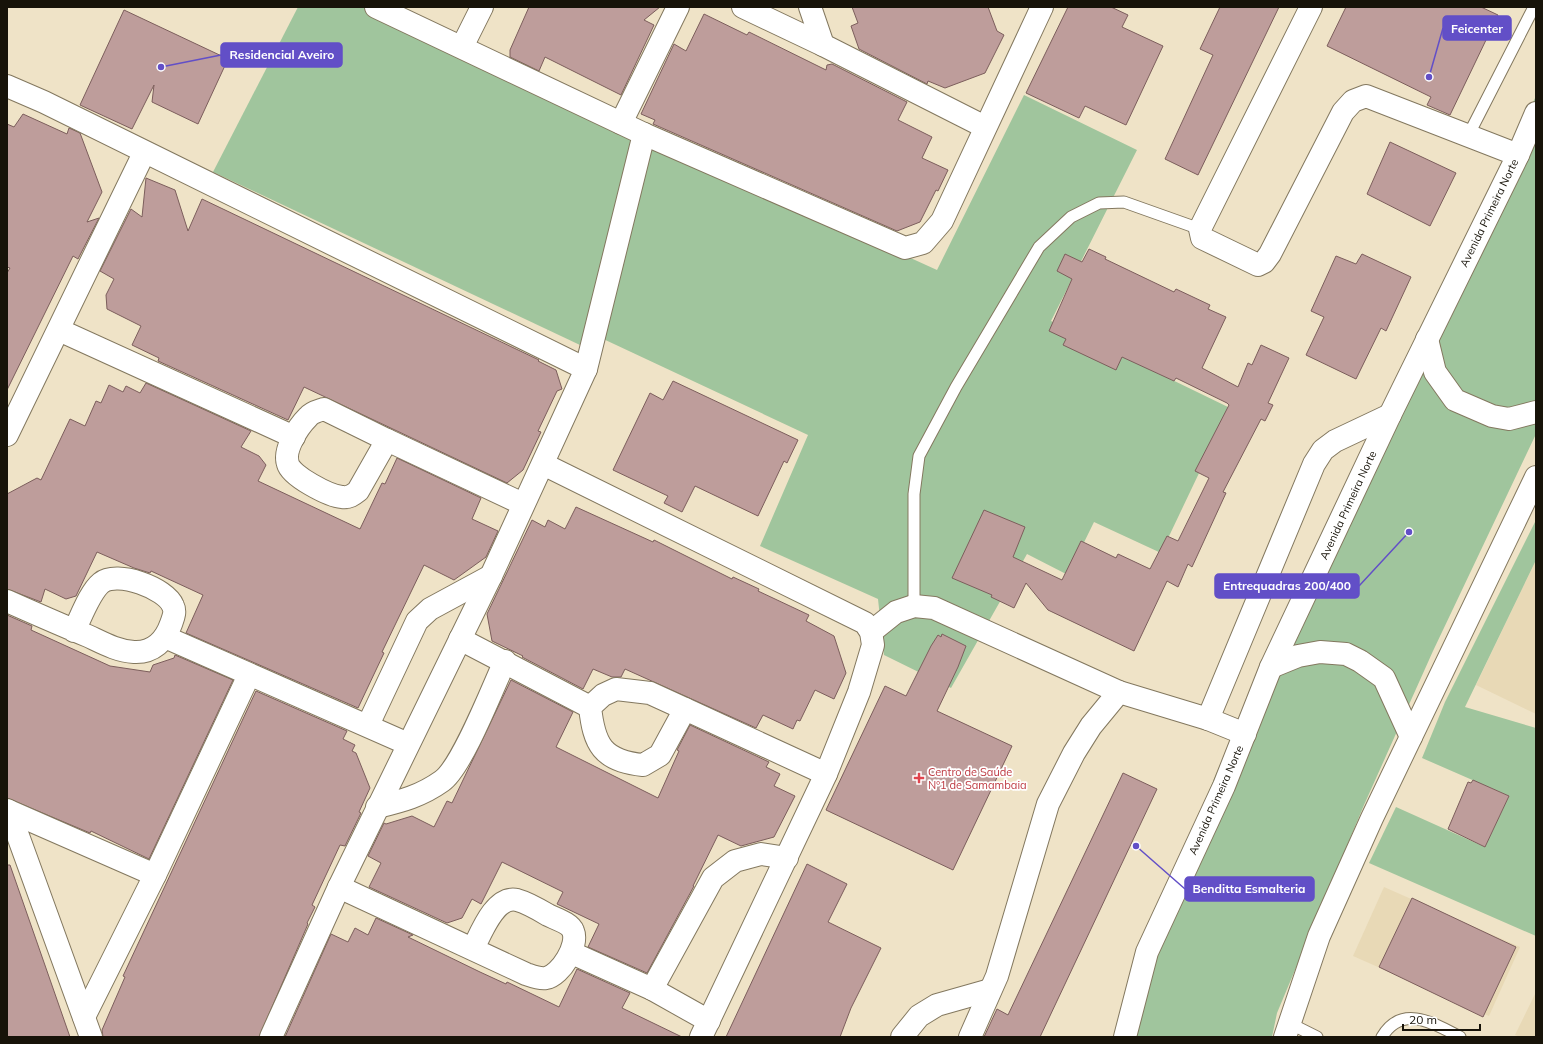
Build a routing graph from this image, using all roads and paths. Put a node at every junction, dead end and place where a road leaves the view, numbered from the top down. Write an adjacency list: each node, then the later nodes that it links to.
1 (376, 7): 10 (street)
2 (482, 7): 10 (street)
3 (678, 7): 13 (street)
4 (743, 7): 9 (street)
5 (810, 7): 9 (street)
6 (1042, 7): 14 (street)
7 (1311, 7): 19 (street)
8 (1534, 7): 16 (lane)
9 (823, 45): 14 (street)
10 (462, 47): 13 (street)
11 (7, 86): 17 (street)
12 (1536, 113): 18 (street, Avenida Primeira Norte)
13 (621, 123): 15 (street)
14 (985, 127): 15 (street)
15 (644, 134): 22 (street)
16 (1468, 136): 18 (street); 19 (street)
17 (144, 153): 20 (street); 22 (street)
18 (1518, 155): 21 (street, Avenida Primeira Norte)
19 (1200, 229): 33 (lane)
20 (59, 330): 25 (street); 26 (street)
21 (1427, 339): 23 (street); 24 (street, Avenida Primeira Norte)
22 (586, 369): 28 (street)
23 (1536, 412)
24 (1390, 415): 39 (street, Avenida Primeira Norte); 44 (street)
25 (7, 435)
26 (294, 437): 27 (street); 27 (street)
27 (387, 440): 30 (street)
28 (543, 464): 30 (street); 35 (street)
29 (1536, 477): 47 (street)
30 (523, 504): 31 (street)
31 (491, 576): 37 (street); 45 (street)
32 (7, 601): 34 (street)
33 (914, 606): 35 (street); 41 (street)
34 (74, 631): 36 (street); 36 (street)
35 (870, 632): 49 (street)
36 (165, 637): 40 (street)
37 (460, 639): 38 (street); 48 (street)
38 (505, 660): 42 (street); 50 (street)
39 (1271, 667): 46 (street, Avenida Primeira Norte); 47 (street)
40 (249, 676): 45 (street); 53 (street)
41 (1119, 692): 44 (street); 58 (street)
42 (590, 706): 43 (street); 43 (street)
43 (685, 710): 49 (street)
44 (1208, 719): 46 (street)
45 (368, 725): 48 (street)
46 (1245, 734): 66 (street, Avenida Primeira Norte)
47 (1411, 737): 61 (street)
48 (408, 744): 50 (street)
49 (826, 774): 52 (street)
50 (377, 807): 54 (street)
51 (8, 810): 53 (street); 59 (street)
52 (787, 858): 57 (street); 60 (street)
53 (155, 874): 59 (street)
54 (339, 887): 55 (street); 63 (street)
55 (474, 949): 56 (street); 56 (street)
56 (572, 953): 57 (street)
57 (652, 989): 60 (street)
58 (990, 990): 64 (street); 65 (street)
59 (84, 1017): 62 (street)
60 (705, 1029)
61 (1287, 1030): 67 (lane)
62 (91, 1037)
63 (271, 1037)
64 (902, 1037)
65 (970, 1037)
66 (1125, 1037)
67 (1317, 1037)
68 (1382, 1037): 69 (lane)
69 (1460, 1037)

